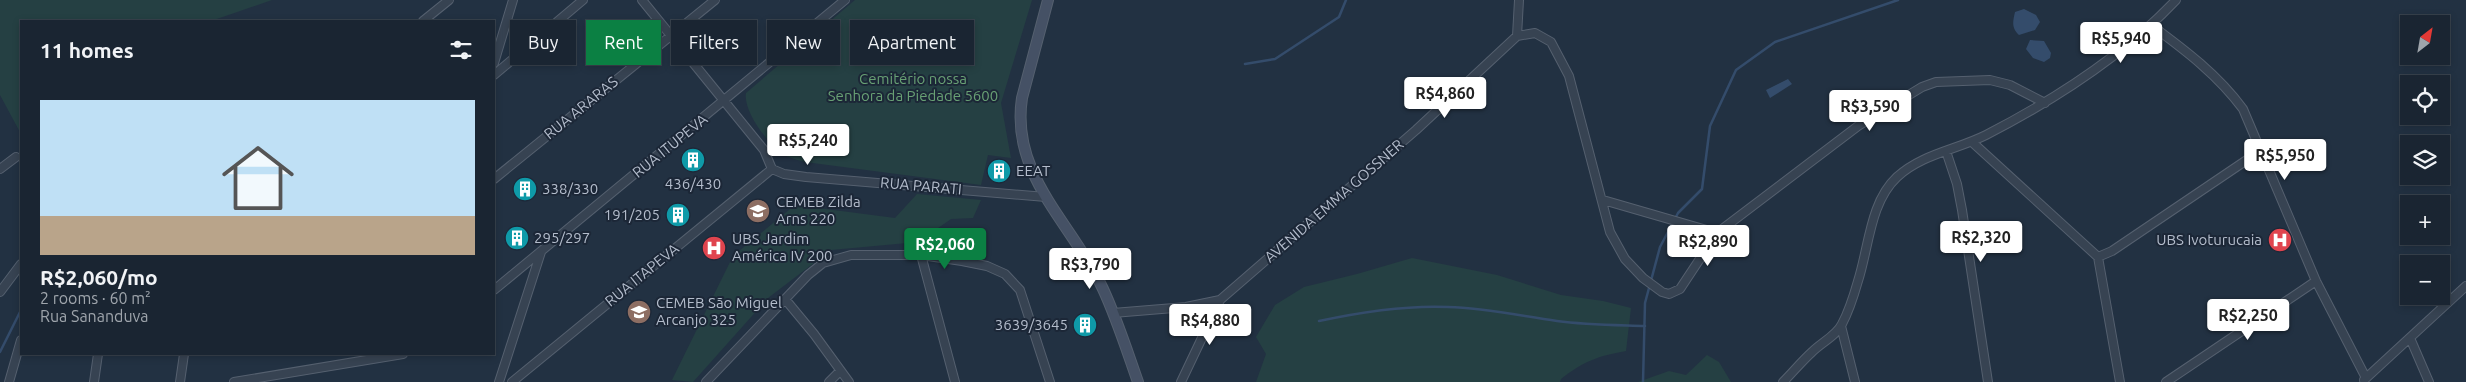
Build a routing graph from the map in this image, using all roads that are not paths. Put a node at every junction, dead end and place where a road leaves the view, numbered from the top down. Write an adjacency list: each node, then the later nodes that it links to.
1 (449, 0): 10 (street)
2 (513, 0): 14 (street)
3 (583, 0): 15 (street)
4 (642, 0): 12 (street)
5 (715, 0): 12 (street, RUA ARARAS)
6 (845, 0): 16 (street, RUA ITUPEVA)
7 (1048, 0): 25 (main road)
8 (1519, 0): 13 (street)
9 (2176, 0): 11 (street)
10 (424, 20)
11 (2151, 25): 17 (street); 20 (street)
12 (670, 36): 16 (street); 24 (street, RUA ARARAS)
13 (1517, 36): 26 (street); 37 (street, AVENIDA EMMA GOSSNER)
14 (495, 60)
15 (495, 74)
16 (725, 100): 23 (street); 28 (street, RUA ITUPEVA)
17 (2044, 103): 18 (street); 27 (street)
18 (1972, 142): 19 (street); 30 (street)
19 (1946, 151): 39 (street); 62 (street)
20 (2260, 152): 30 (street); 32 (street)
21 (16, 157): 22 (street)
22 (0, 169)
23 (772, 169): 25 (street, RUA PARATI); 52 (street, RUA ITAPEVA)
24 (495, 178)
25 (1046, 197): 38 (main road)
26 (1603, 200): 27 (street); 27 (street)
27 (1717, 233)
28 (541, 252): 34 (street, RUA ITUPEVA); 51 (street)
29 (921, 255): 36 (street); 56 (street); 57 (street)
30 (2098, 257): 63 (street)
31 (20, 265): 35 (street)
32 (2316, 281): 46 (street); 64 (street)
33 (2466, 286): 40 (street)
34 (495, 289)
35 (0, 292)
36 (785, 300): 45 (street); 53 (street)
37 (1220, 300): 38 (street, AVENIDA EMMA GOSSNER); 59 (street, AVENIDA EMMA GOSSNER)
38 (1113, 313): 58 (main road)
39 (1841, 326): 60 (street); 61 (street)
40 (2410, 338): 46 (street); 65 (street)
41 (20, 344): 47 (street)
42 (98, 355): 48 (street)
43 (184, 355): 49 (street)
44 (395, 355): 50 (street)
45 (840, 371): 54 (street); 55 (street)
46 (2365, 380)
47 (9, 382)
48 (94, 382)
49 (180, 382)
50 (234, 382)
51 (499, 382)
52 (512, 382)
53 (706, 382)
54 (829, 382)
55 (849, 382)
56 (955, 382)
57 (1050, 382)
58 (1138, 382)
59 (1181, 382)
60 (1783, 382)
61 (1855, 382)
62 (1988, 382)
63 (2120, 382)
64 (2166, 382)
65 (2429, 382)

